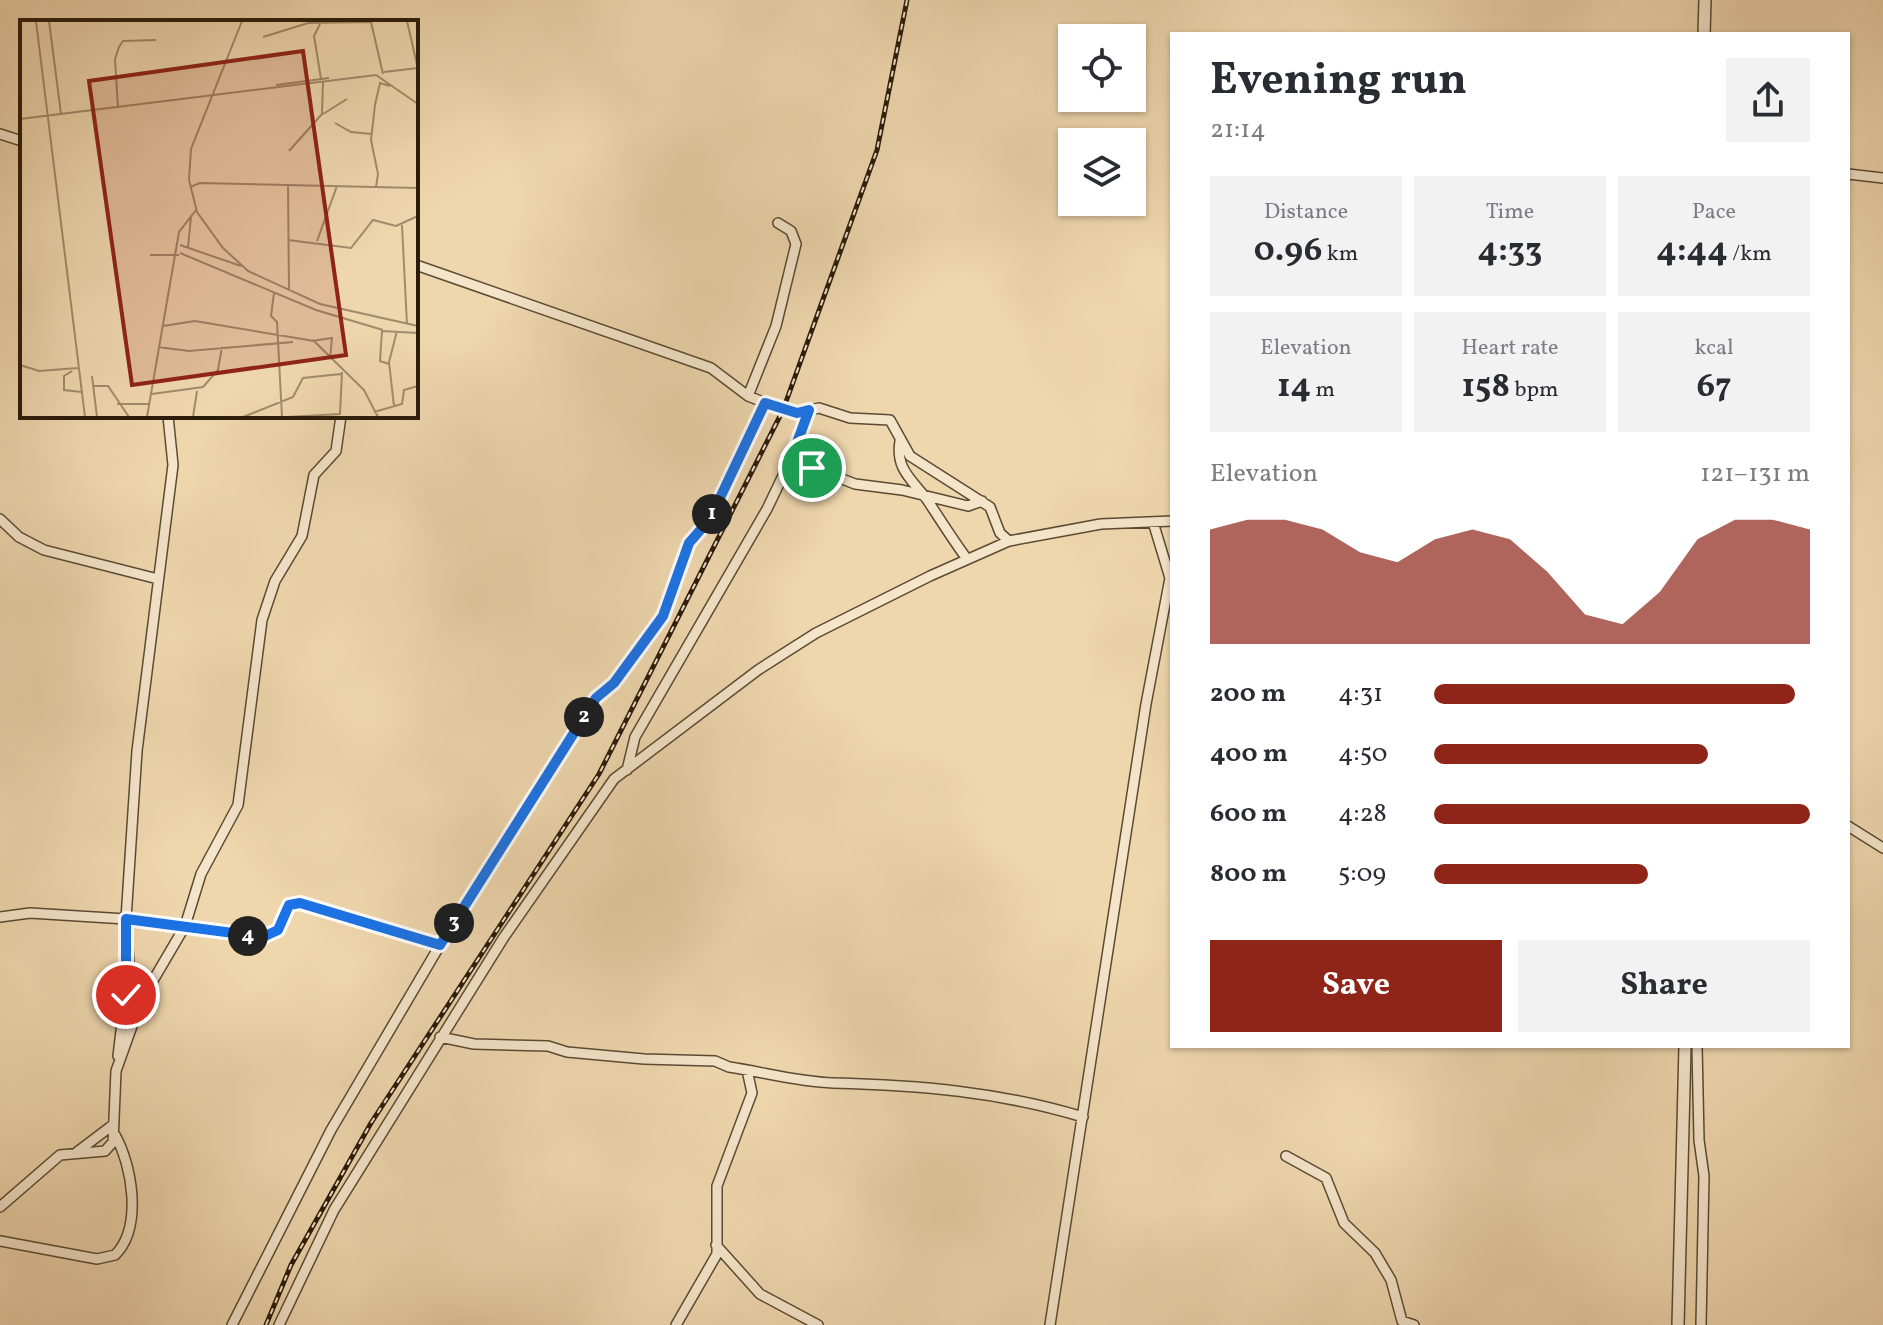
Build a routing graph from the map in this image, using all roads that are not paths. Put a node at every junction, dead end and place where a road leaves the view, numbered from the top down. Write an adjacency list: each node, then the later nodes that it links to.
1 (1705, 0): 2 (street)
2 (1704, 32)
3 (0, 134): 4 (street)
4 (20, 140)
5 (1850, 174): 6 (street)
6 (1883, 178)
7 (778, 223): 9 (street)
8 (418, 266): 9 (street)
9 (748, 396): 10 (street)
10 (765, 403): 11 (street); 30 (street)
11 (809, 410): 14 (street); 15 (street)
12 (168, 418): 23 (street)
13 (341, 418): 29 (street)
14 (900, 441): 16 (street); 17 (street)
15 (791, 459): 16 (street); 24 (street)
16 (920, 494): 17 (street); 22 (street)
17 (982, 501): 21 (street)
18 (0, 519): 23 (street)
19 (1170, 521): 20 (street)
20 (1153, 522): 21 (street); 36 (street)
21 (1009, 541): 22 (street)
22 (967, 559): 24 (street)
23 (158, 579): 28 (street)
24 (627, 770): 31 (street)
25 (1850, 827): 26 (street)
26 (1883, 848)
27 (0, 917): 28 (street)
28 (126, 919): 29 (street); 35 (street)
29 (185, 926): 30 (street); 35 (street)
30 (440, 945): 43 (street)
31 (440, 1037): 34 (street); 44 (street)
32 (1685, 1048): 49 (street)
33 (1697, 1048): 50 (street)
34 (747, 1070): 36 (street); 42 (street)
35 (116, 1071): 37 (street)
36 (1083, 1117): 47 (street)
37 (114, 1129): 38 (street); 38 (street); 41 (street)
38 (77, 1152): 40 (street)
39 (1286, 1156): 48 (street)
40 (0, 1207)
41 (0, 1241)
42 (716, 1245): 45 (street); 46 (street)
43 (232, 1325)
44 (279, 1325)
45 (676, 1325)
46 (818, 1325)
47 (1050, 1325)
48 (1414, 1325)
49 (1678, 1325)
50 (1701, 1325)

